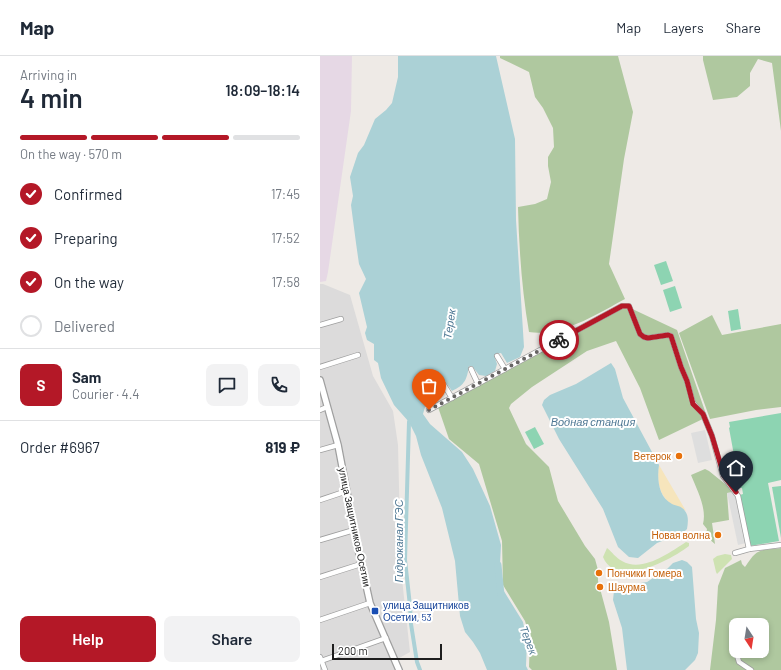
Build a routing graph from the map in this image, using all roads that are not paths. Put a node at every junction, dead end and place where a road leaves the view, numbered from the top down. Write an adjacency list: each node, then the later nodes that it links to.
1 (341, 318): 2 (street)
2 (320, 325)
3 (358, 355): 5 (street)
4 (497, 356): 7 (street)
5 (320, 367)
6 (470, 369): 10 (street)
7 (505, 369): 10 (street); 22 (street)
8 (320, 380): 12 (street, улица Защитников Осетии)
9 (444, 384): 11 (street)
10 (478, 384): 11 (street)
11 (452, 398): 14 (street)
12 (327, 408): 13 (street); 15 (street, улица Защитников Осетии)
13 (320, 410)
14 (429, 410)
15 (338, 445): 16 (street); 17 (street, улица Защитников Осетии)
16 (320, 450)
17 (347, 491): 18 (street); 19 (street, улица Защитников Осетии)
18 (320, 500)
19 (354, 530): 20 (street); 24 (street, улица Защитников Осетии)
20 (320, 540)
21 (781, 545): 22 (street)
22 (749, 549): 23 (street)
23 (735, 553)
24 (361, 564): 25 (street); 26 (street, улица Защитников Осетии)
25 (320, 577)
26 (370, 603): 27 (street); 28 (street, улица Защитников Осетии)
27 (320, 620)
28 (386, 638): 30 (street); 32 (street, улица Защитников Осетии)
29 (738, 658): 33 (street)
30 (321, 659): 31 (street)
31 (324, 670)
32 (399, 670)
33 (751, 670)

